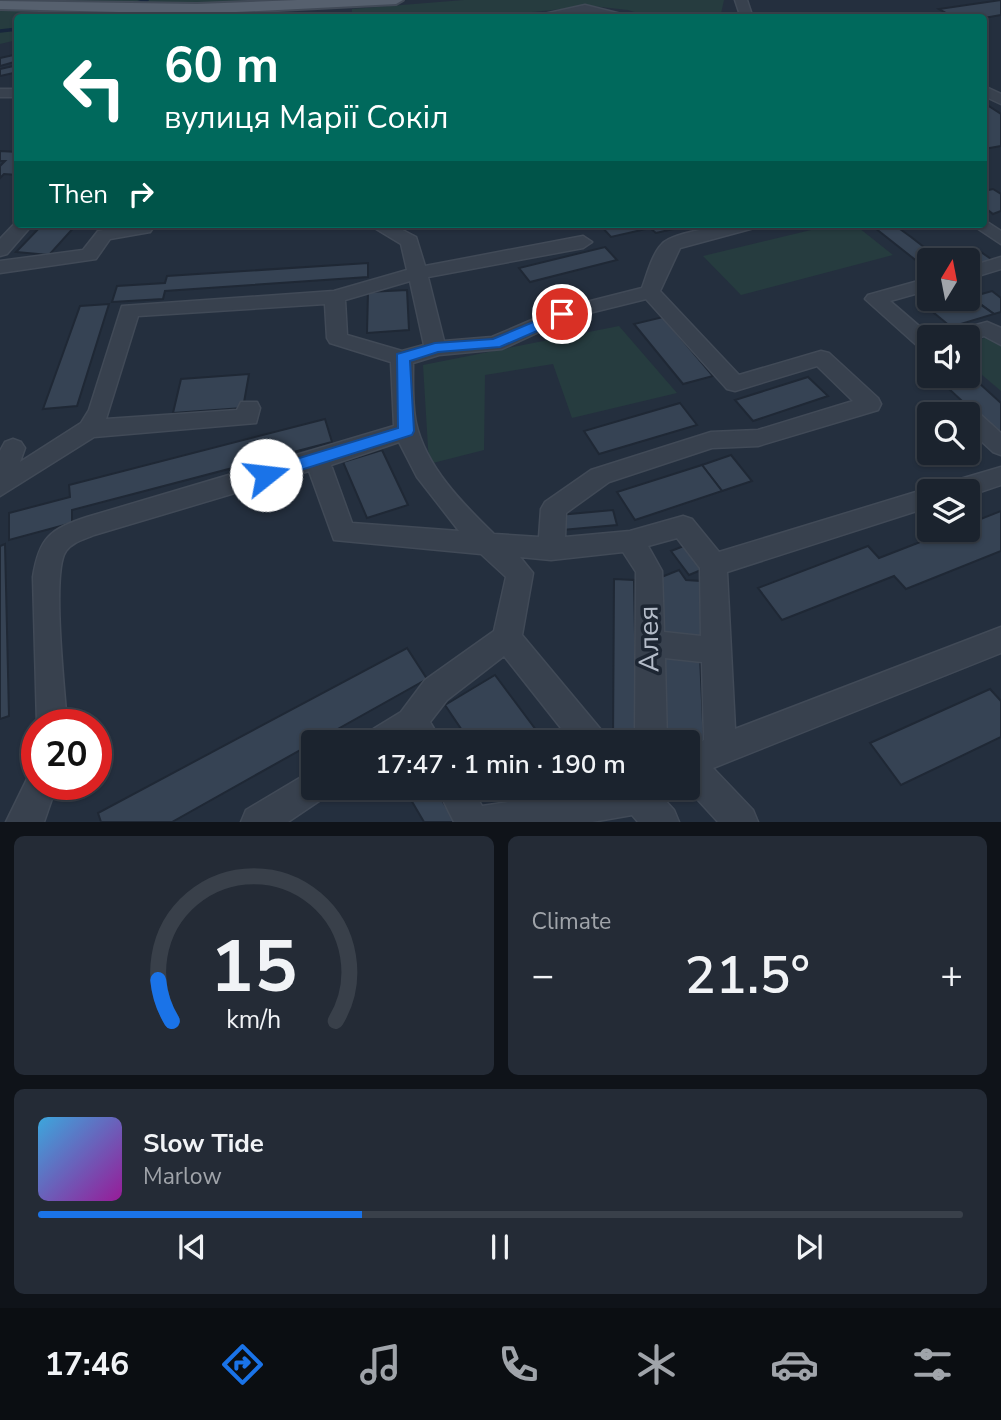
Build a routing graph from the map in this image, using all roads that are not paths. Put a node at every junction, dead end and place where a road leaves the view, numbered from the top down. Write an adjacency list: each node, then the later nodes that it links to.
1 (396, 0): 2 (main road)
2 (0, 3)
3 (556, 14): 4 (street)
4 (611, 14)
5 (20, 228): 14 (street)
6 (144, 228): 15 (street)
7 (394, 228): 10 (street)
8 (733, 228): 21 (street)
9 (986, 228): 12 (street)
10 (412, 232): 19 (street)
11 (79, 238): 15 (street)
12 (1001, 239)
13 (583, 242): 19 (street)
14 (0, 250)
15 (63, 260): 17 (street)
16 (1001, 263): 18 (lane)
17 (0, 267)
18 (980, 269)
19 (417, 273): 22 (street); 26 (street)
20 (917, 287): 24 (street)
21 (650, 292): 26 (street); 41 (street)
22 (335, 297): 27 (street); 30 (street)
23 (980, 330): 25 (street)
24 (917, 335)
25 (1001, 338)
26 (435, 348): 27 (street)
27 (402, 358): 31 (street)
28 (249, 408): 30 (street)
29 (980, 427): 32 (street)
30 (89, 429): 37 (street)
31 (406, 431): 34 (street); 40 (street)
32 (1001, 446)
33 (13, 448): 37 (street)
34 (317, 460): 40 (street); 47 (street)
35 (1001, 476): 36 (street)
36 (980, 482)
37 (0, 485)
38 (917, 502): 42 (street)
39 (630, 541): 41 (street); 42 (street); 45 (street, Алея)
40 (487, 547): 41 (street); 43 (street)
41 (551, 549)
42 (713, 565): 46 (street)
43 (507, 638): 48 (street); 49 (street)
44 (1001, 640): 51 (street)
45 (649, 643): 46 (street); 50 (street, Алея)
46 (717, 650): 51 (street)
47 (51, 709)
48 (420, 730)
49 (581, 730)
50 (651, 730)
51 (720, 747): 52 (street)
52 (700, 757)
53 (700, 776): 64 (street)
54 (301, 794): 60 (street)
55 (35, 800): 59 (lane)
56 (460, 800): 61 (lane)
57 (589, 800): 62 (lane)
58 (642, 800): 63 (street)
59 (23, 821)
60 (258, 821)
61 (473, 821)
62 (483, 821)
63 (662, 821)
64 (741, 821)

